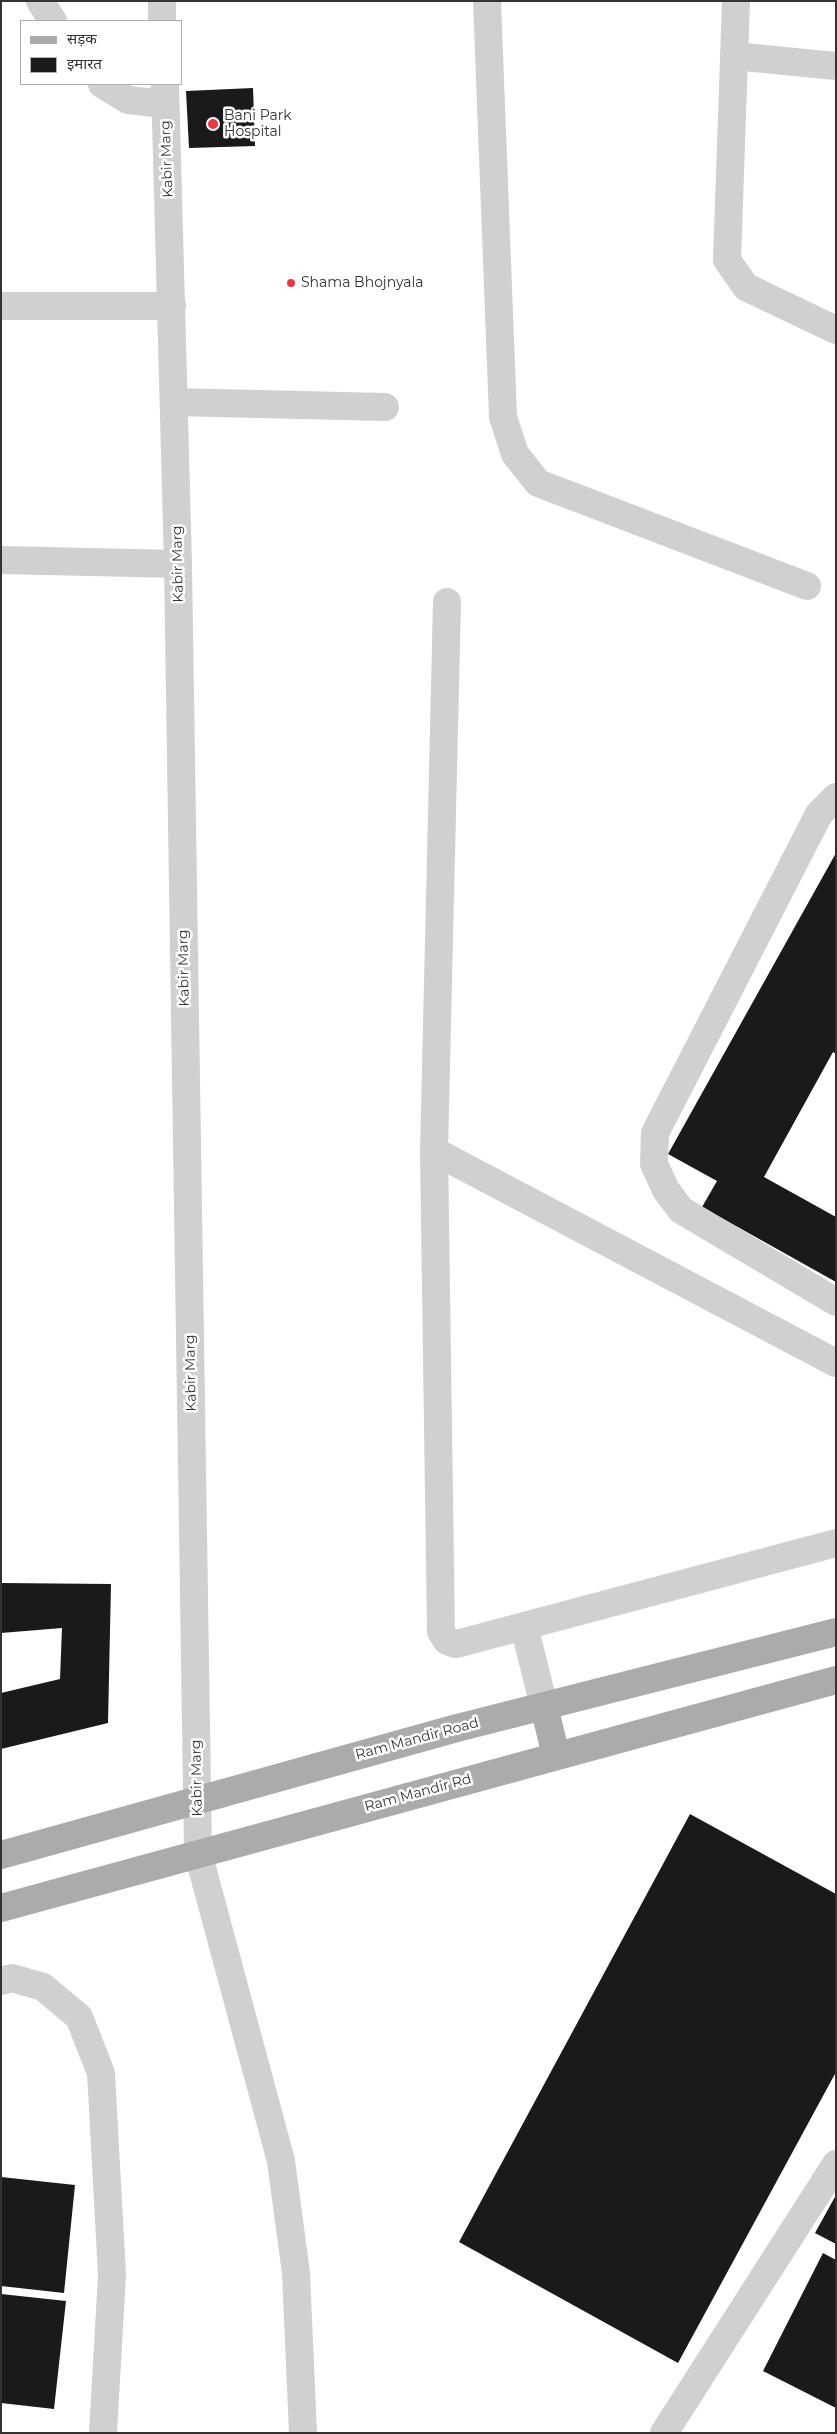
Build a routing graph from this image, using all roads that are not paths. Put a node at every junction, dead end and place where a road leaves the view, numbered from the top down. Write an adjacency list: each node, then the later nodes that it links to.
1 (40, 1): 5 (street)
2 (162, 1): 6 (street)
3 (487, 1): 18 (street)
4 (736, 1): 7 (street)
5 (52, 20)
6 (162, 20)
7 (734, 56): 8 (street); 13 (street)
8 (836, 66)
9 (104, 85): 10 (street)
10 (165, 94): 12 (street, Kabir Marg)
11 (1, 306): 12 (street)
12 (172, 306): 14 (street, Kabir Marg)
13 (836, 330)
14 (174, 402): 15 (street); 17 (street, Kabir Marg)
15 (385, 407)
16 (1, 560): 17 (street)
17 (178, 564): 30 (street, Kabir Marg)
18 (807, 586)
19 (447, 602): 21 (street)
20 (836, 797): 22 (street)
21 (434, 1151): 23 (street); 25 (street)
22 (836, 1302)
23 (836, 1363)
24 (836, 1543): 25 (street)
25 (524, 1626): 28 (street)
26 (836, 1632): 28 (main road, Ram Mandir Road)
27 (836, 1680): 29 (main road, Ram Mandir Rd)
28 (544, 1706): 29 (main road); 30 (main road, Ram Mandir Road)
29 (556, 1756): 31 (main road, Ram Mandir Rd)
30 (197, 1800): 31 (street, Kabir Marg); 32 (main road, Ram Mandir Road)
31 (198, 1853): 33 (main road, Ram Mandir Rd); 37 (street, Kabir Marg)
32 (1, 1855)
33 (1, 1908)
34 (1, 1981): 36 (street)
35 (836, 2164): 38 (street)
36 (103, 2433)
37 (303, 2433)
38 (664, 2433)

